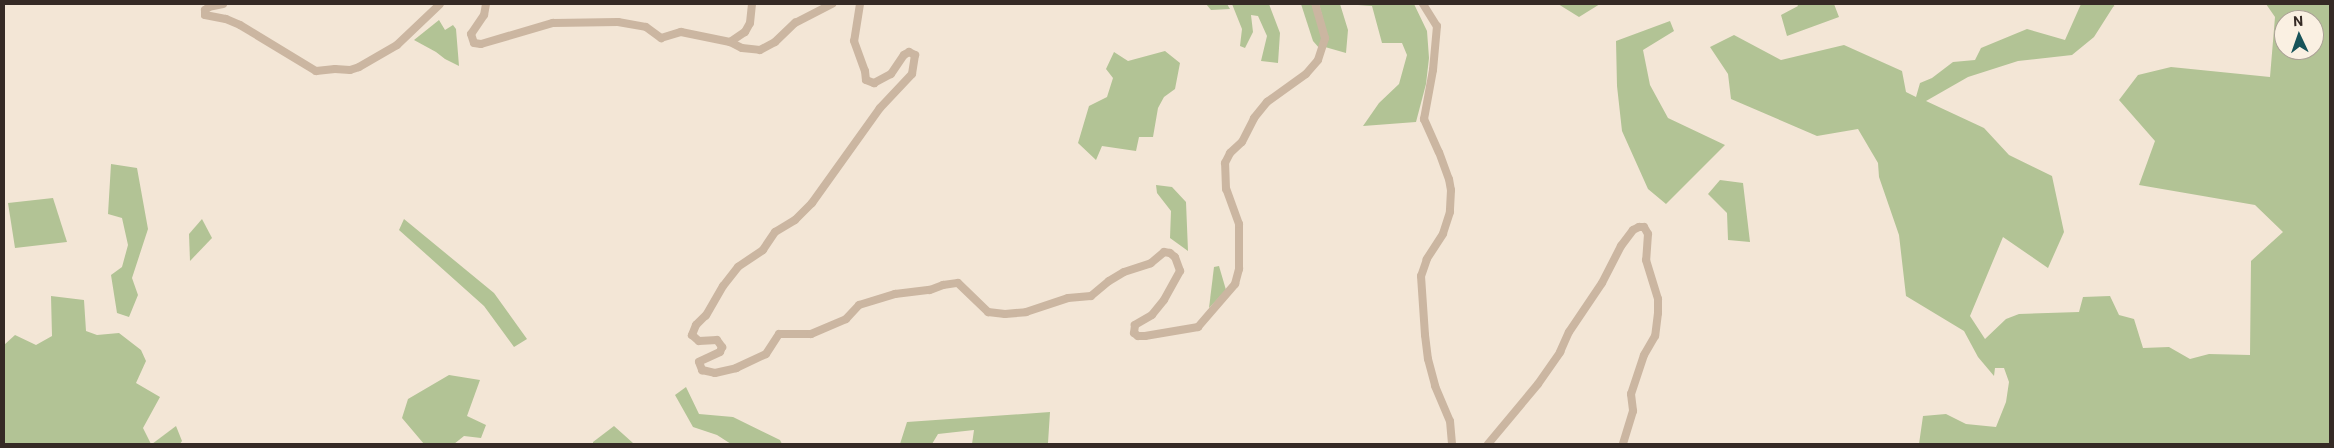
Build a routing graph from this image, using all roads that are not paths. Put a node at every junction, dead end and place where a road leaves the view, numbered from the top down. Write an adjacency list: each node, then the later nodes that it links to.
1 (223, 4): 2 (street)
2 (440, 4)
3 (486, 4): 9 (street)
4 (752, 4): 9 (street)
5 (832, 4): 9 (street)
6 (860, 4): 7 (street)
7 (1315, 4)
8 (1423, 4): 10 (street)
9 (730, 42)
10 (1452, 444)
11 (1488, 444): 12 (street)
12 (1623, 444)

